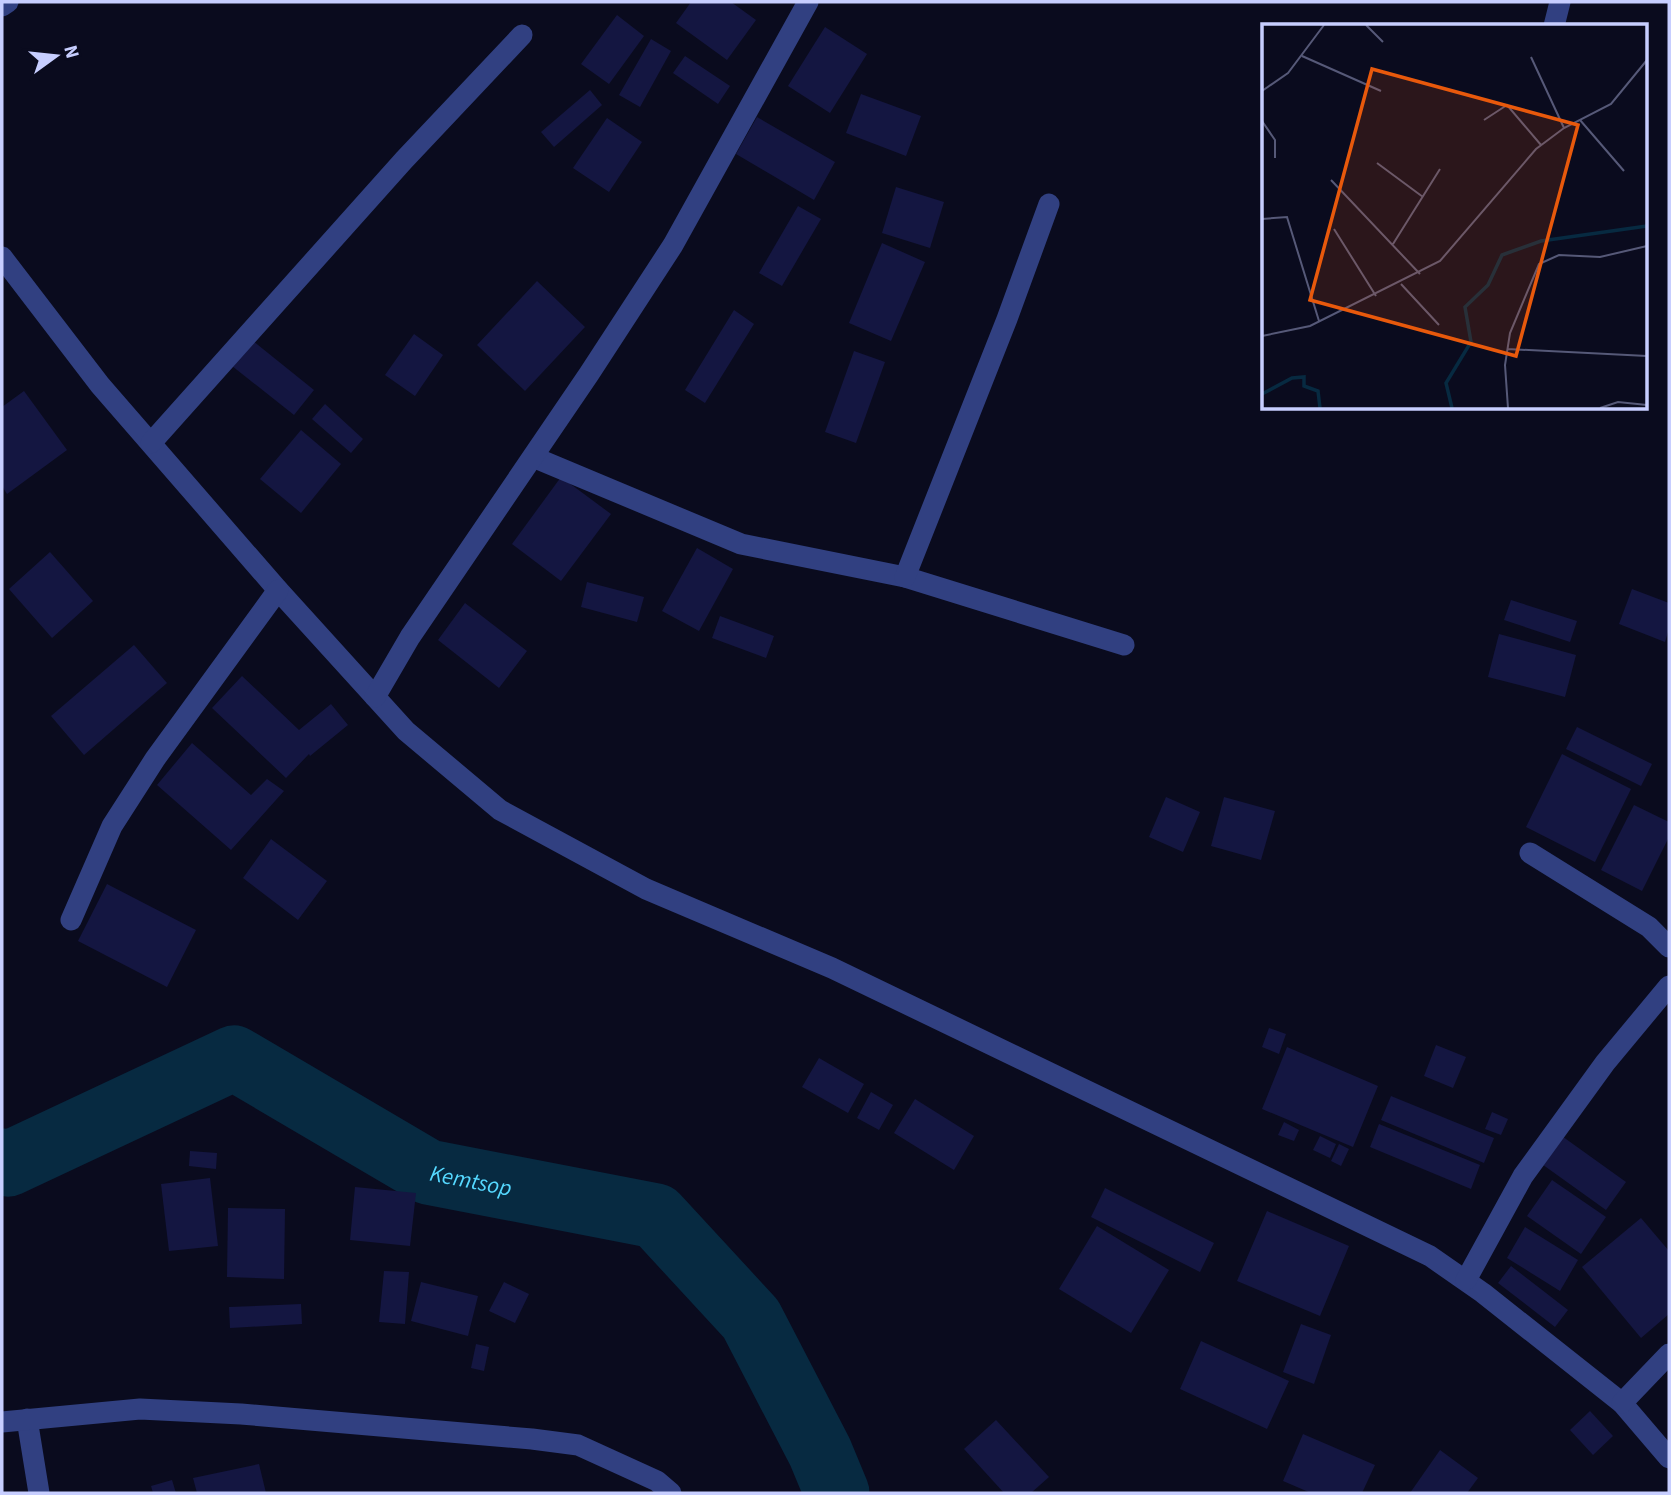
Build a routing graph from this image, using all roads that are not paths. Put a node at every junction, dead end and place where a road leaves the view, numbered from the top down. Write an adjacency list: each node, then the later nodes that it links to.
1 (8, 2): 4 (street)
2 (808, 2): 10 (street)
3 (1560, 2): 5 (street)
4 (2, 6)
5 (1554, 24)
6 (522, 35): 9 (street)
7 (1049, 204): 11 (street)
8 (2, 257): 9 (street)
9 (151, 443): 12 (street)
10 (533, 457): 11 (street); 14 (street)
11 (905, 578): 13 (street)
12 (278, 590): 14 (street); 16 (street)
13 (1124, 645)
14 (375, 696): 19 (street)
15 (1530, 853): 17 (street)
16 (71, 920)
17 (1669, 947)
18 (1669, 986): 19 (street)
19 (1466, 1280): 21 (street)
20 (1669, 1354): 21 (street)
21 (1622, 1403): 24 (street)
22 (27, 1419): 23 (street); 25 (street); 26 (street)
23 (2, 1422)
24 (1669, 1458)
25 (39, 1493)
26 (671, 1493)

